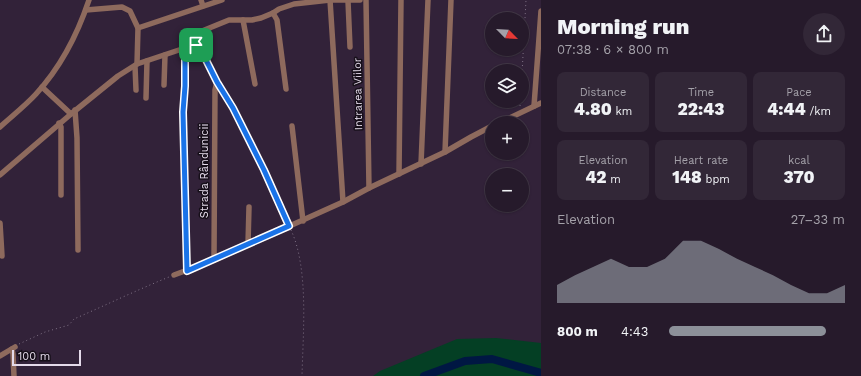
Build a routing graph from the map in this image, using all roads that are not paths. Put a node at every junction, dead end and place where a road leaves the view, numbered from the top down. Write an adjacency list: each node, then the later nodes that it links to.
1 (89, 0): 12 (street)
2 (201, 0): 11 (street)
3 (222, 0): 11 (street)
4 (330, 0): 10 (street); 14 (street); 44 (street)
5 (360, 0): 10 (street)
6 (366, 0): 42 (street, Intrarea Viilor)
7 (401, 0): 40 (street)
8 (428, 0): 39 (street)
9 (450, 0): 38 (street)
10 (348, 1): 18 (street)
11 (203, 6): 16 (street)
12 (86, 10): 16 (street); 26 (street)
13 (541, 11): 31 (street)
14 (273, 13): 15 (street); 27 (street)
15 (243, 20): 17 (street); 24 (street)
16 (138, 28): 22 (street)
17 (194, 45): 19 (street); 23 (street)
18 (350, 46)
19 (185, 48): 20 (street); 53 (street)
20 (165, 55): 21 (street); 25 (street)
21 (147, 61): 22 (street); 29 (street)
22 (136, 65): 28 (street); 32 (street)
23 (217, 82): 48 (street); 52 (street, Strada Rândunicii)
24 (255, 84)
25 (164, 85)
26 (42, 87): 32 (street); 36 (street)
27 (286, 89)
28 (136, 90)
29 (146, 98)
30 (541, 102): 31 (street)
31 (534, 106): 33 (street)
32 (73, 112): 34 (street); 50 (street)
33 (514, 116)
34 (60, 123): 41 (street); 43 (street)
35 (292, 126): 46 (street)
36 (0, 127)
37 (485, 130): 38 (street)
38 (445, 152): 39 (street)
39 (421, 164): 40 (street)
40 (399, 174): 42 (street)
41 (0, 175)
42 (369, 188): 44 (street)
43 (61, 195)
44 (344, 202): 46 (street)
45 (249, 207): 49 (street)
46 (303, 221): 48 (street)
47 (0, 223): 51 (street)
48 (289, 226): 49 (street)
49 (248, 244): 52 (street)
50 (78, 250)
51 (2, 256)
52 (214, 260): 53 (street)
53 (187, 271): 54 (street)
54 (174, 275)
55 (0, 356): 56 (street)
56 (14, 376)

